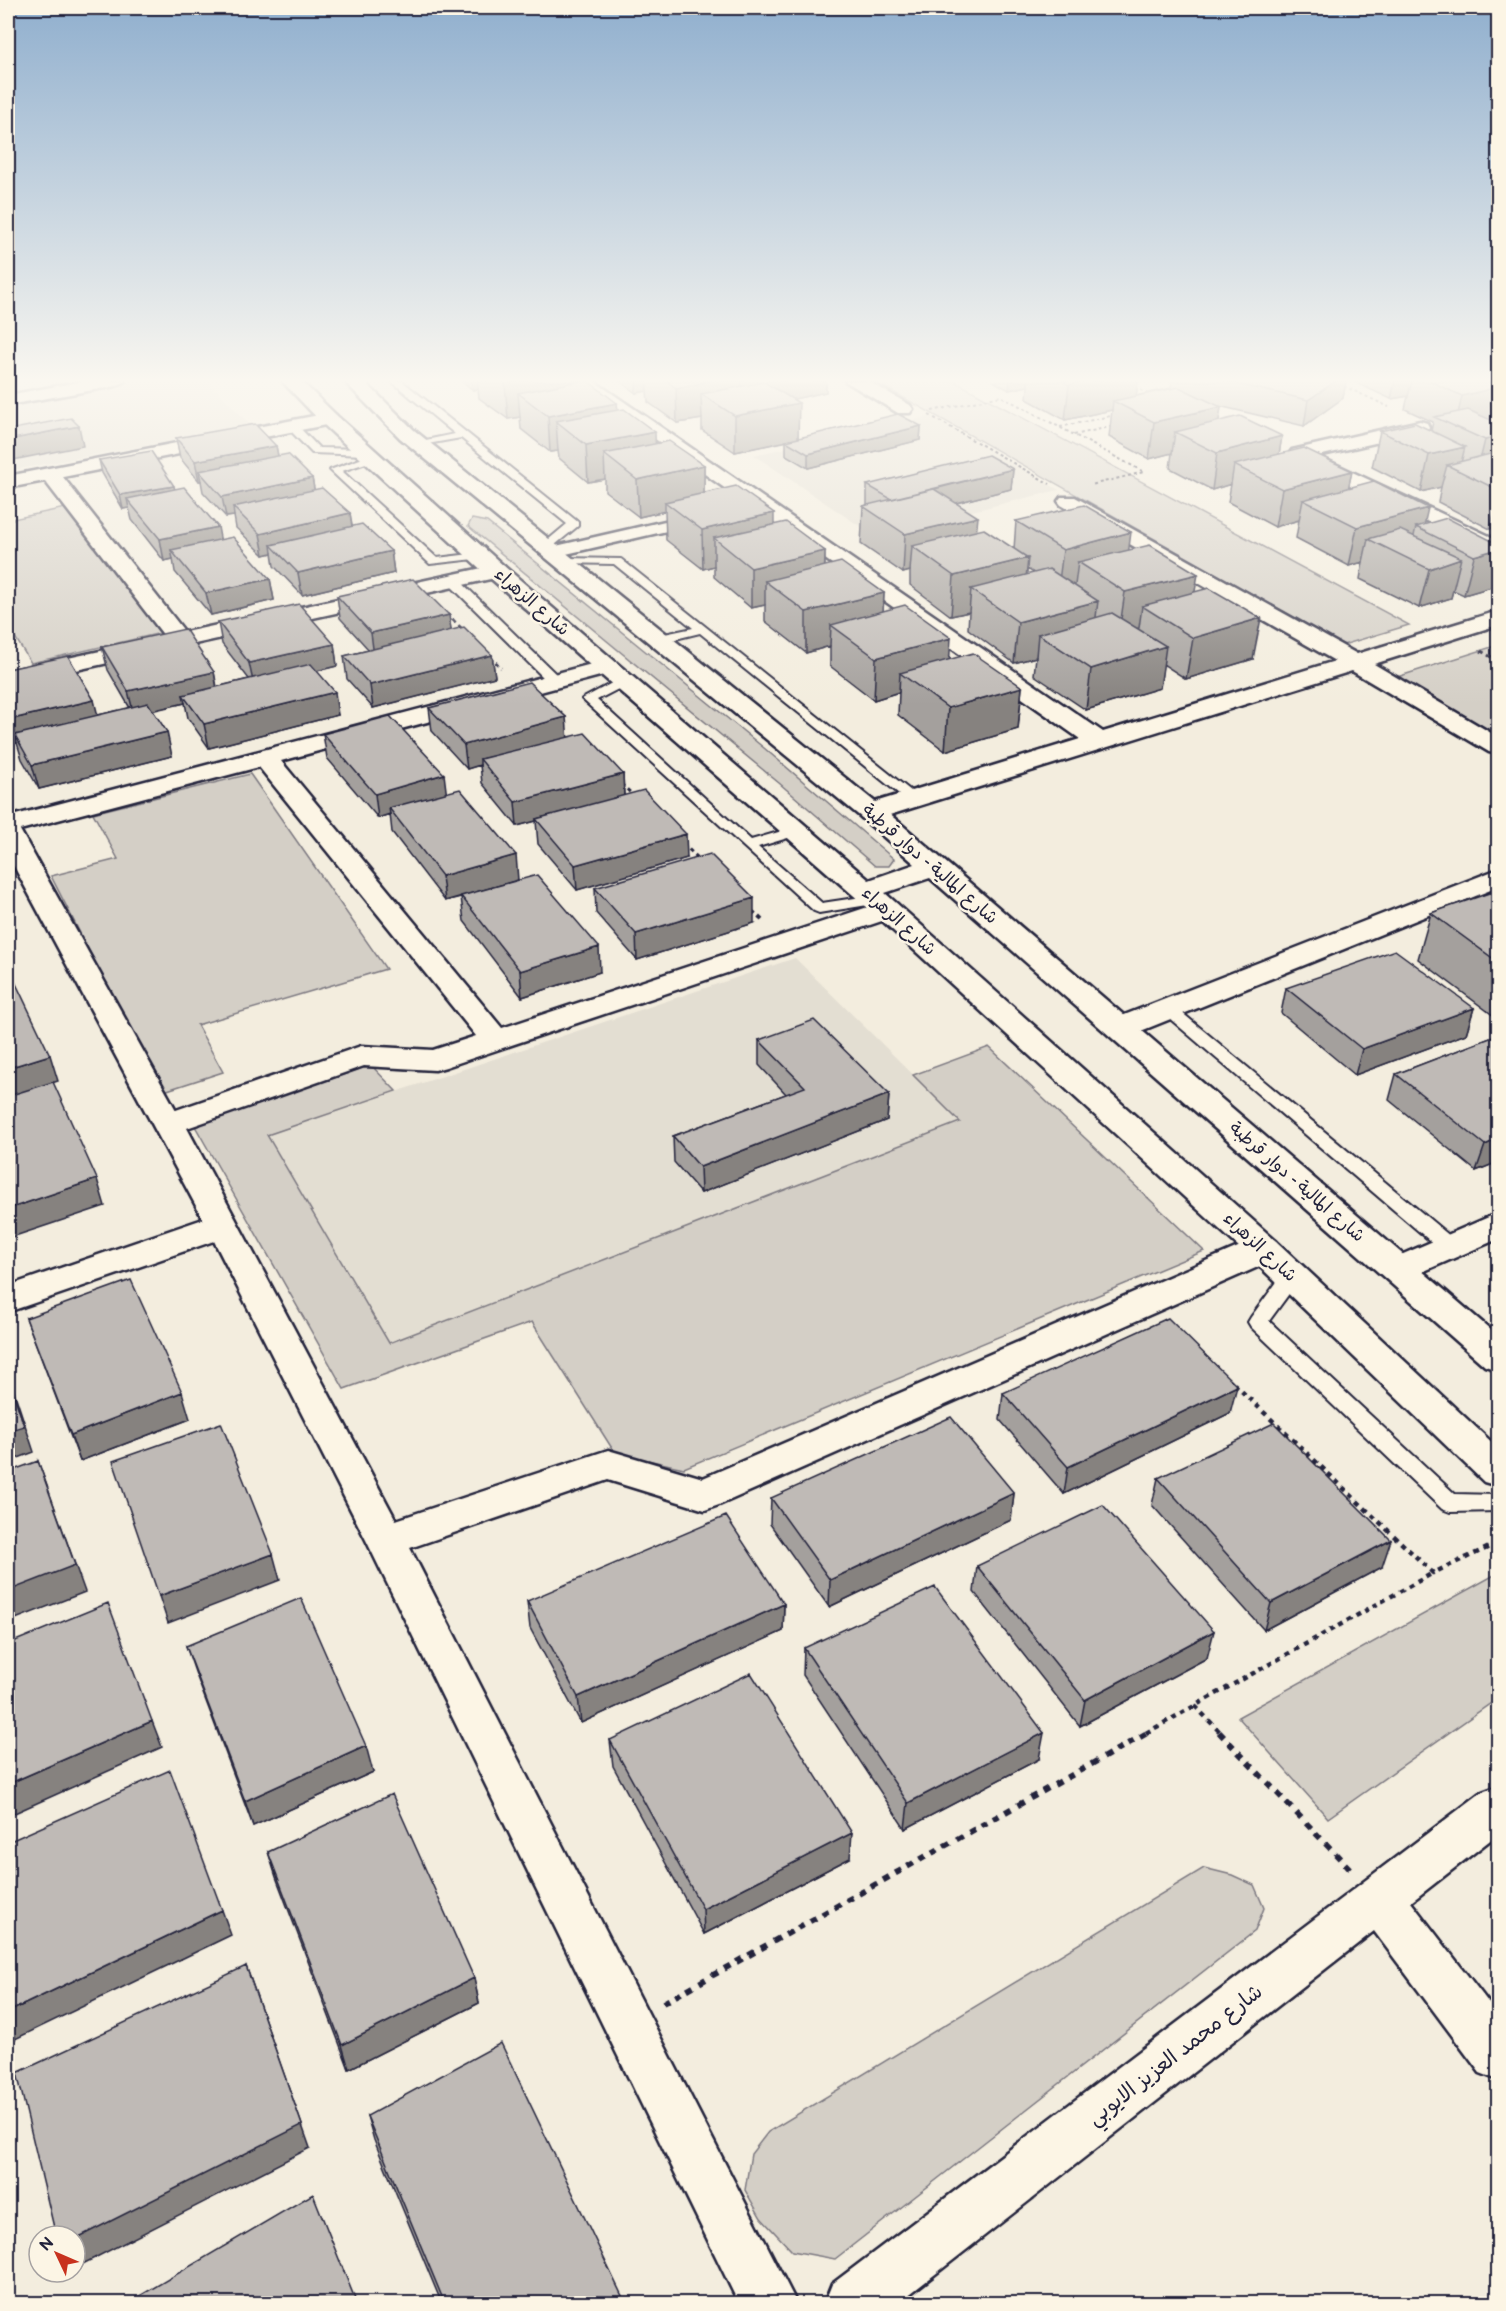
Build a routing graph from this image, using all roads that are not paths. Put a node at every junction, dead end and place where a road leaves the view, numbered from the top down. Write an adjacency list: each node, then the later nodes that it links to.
1 (62, 489): 20 (street)
2 (355, 489): 15 (lane)
3 (430, 489): 10 (street, شارع الزهراء)
4 (449, 489): 10 (street, شارع المالية - دوار قرطبة)
5 (530, 489): 14 (lane)
6 (737, 489): 9 (street)
7 (1374, 489): 13 (street)
8 (1066, 496): 21 (street)
9 (759, 504): 11 (street); 25 (street)
10 (459, 505): 14 (street, شارع المالية - دوار قرطبة); 15 (street, شارع الزهراء)
11 (736, 510)
12 (713, 515): 14 (street)
13 (1498, 548)
14 (554, 553): 18 (lane); 19 (street, شارع المالية - دوار قرطبة)
15 (488, 563): 16 (street); 22 (street, شارع الزهراء)
16 (453, 580): 20 (street); 24 (lane)
17 (1498, 618): 21 (street)
18 (703, 629): 19 (lane); 28 (lane)
19 (659, 639): 29 (street, شارع المالية - دوار قرطبة)
20 (179, 640): 23 (street)
21 (1356, 663): 25 (street); 26 (street)
22 (615, 674): 24 (street); 30 (street, شارع الزهراء); 32 (lane)
23 (8, 678)
24 (555, 681): 27 (street)
25 (1100, 742): 28 (street)
26 (1498, 747)
27 (265, 758): 31 (street); 38 (street)
28 (915, 799): 29 (street)
29 (871, 812): 33 (street, شارع المالية - دوار قرطبة)
30 (796, 831): 32 (lane); 35 (street, شارع الزهراء)
31 (10, 840): 39 (street)
32 (748, 845): 35 (lane)
33 (934, 867): 35 (street); 37 (street, شارع المالية - دوار قرطبة)
34 (1498, 877): 36 (street)
35 (876, 900): 38 (street); 43 (street, شارع الزهراء)
36 (1168, 1009): 37 (street); 42 (lane)
37 (1120, 1028): 44 (street, شارع المالية - دوار قرطبة)
38 (495, 1039): 39 (street)
39 (167, 1124): 41 (street)
40 (1498, 1225): 42 (street)
41 (223, 1226): 46 (street); 50 (street)
42 (1450, 1247): 44 (street)
43 (1264, 1250): 45 (street, شارع الزهراء); 50 (street)
44 (1399, 1270): 47 (street, شارع المالية - دوار قرطبة)
45 (1292, 1276): 48 (street, شارع الزهراء); 49 (lane)
46 (8, 1299)
47 (1498, 1356)
48 (1498, 1471)
49 (1498, 1503)
50 (386, 1540): 54 (street)
51 (1498, 1807): 52 (street, شارع محمد العزيز الايوبي)
52 (1379, 1899): 53 (street); 55 (street, شارع محمد العزيز الايوبي)
53 (1498, 2055)
54 (769, 2304)
55 (852, 2304)

